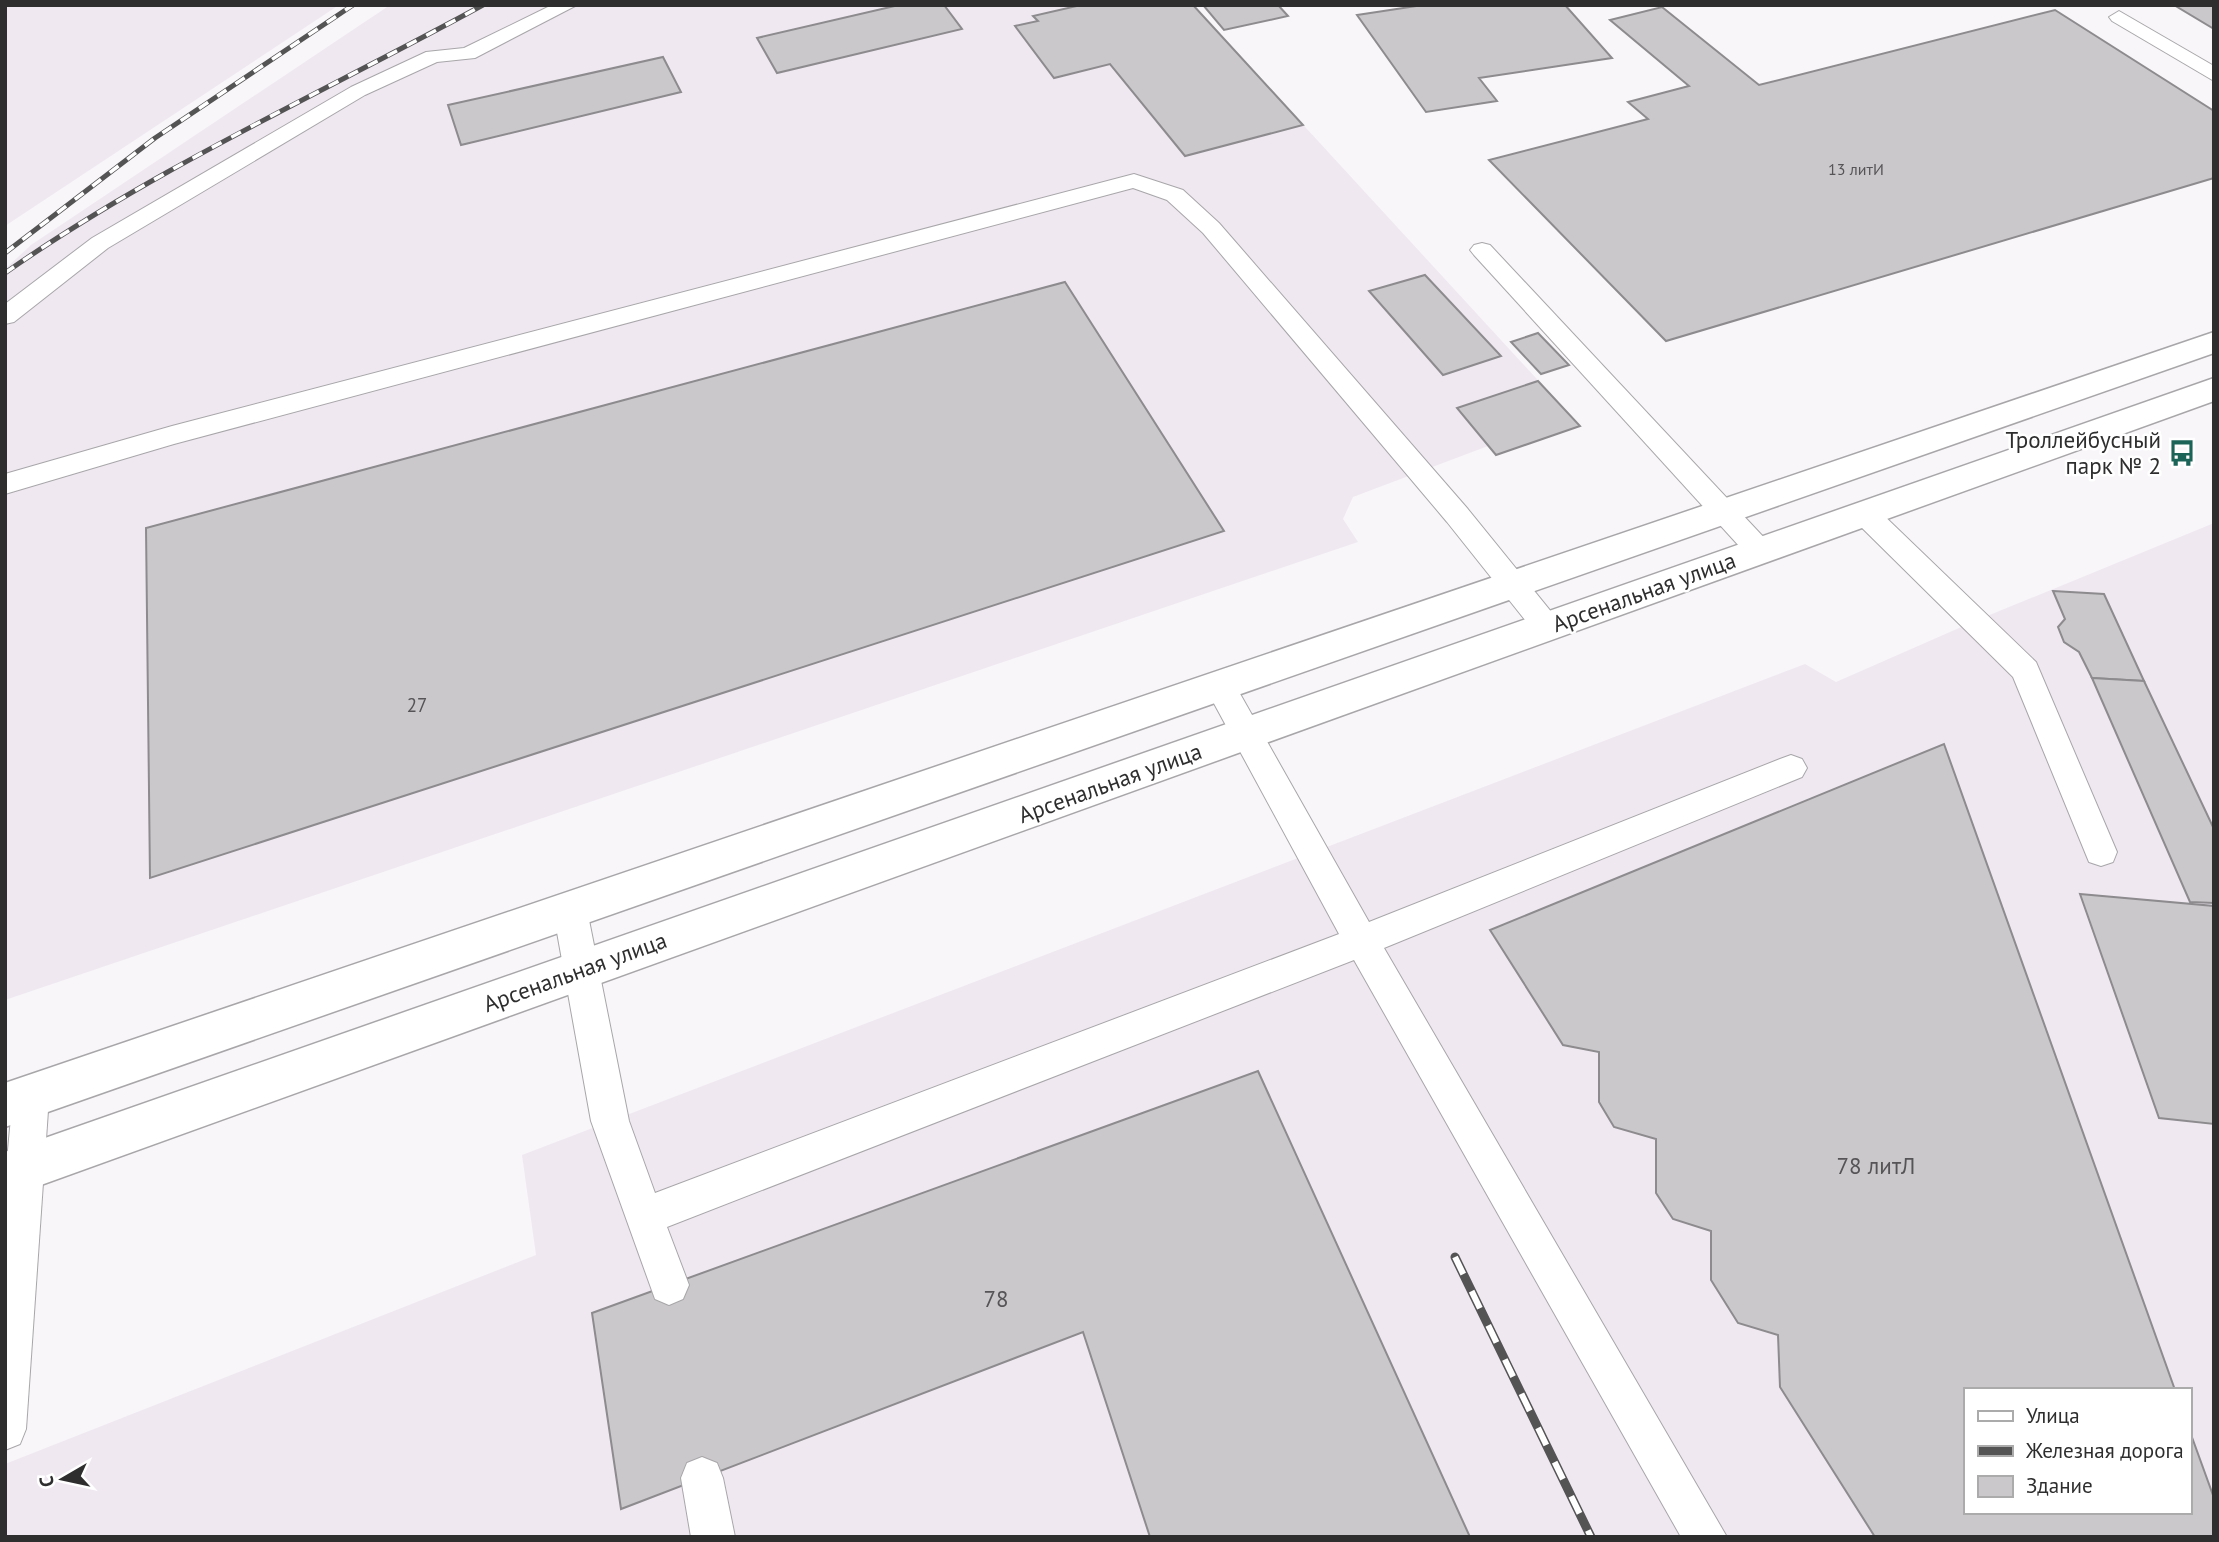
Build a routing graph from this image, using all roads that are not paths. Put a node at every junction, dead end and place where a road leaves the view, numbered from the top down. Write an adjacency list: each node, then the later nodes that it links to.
1 (568, 5): 5 (lane)
2 (2119, 17): 3 (lane)
3 (2214, 75)
4 (1482, 250): 9 (lane)
5 (5, 316)
6 (2214, 342): 9 (street)
7 (2214, 390): 10 (street, Арсенальная улица)
8 (5, 484): 12 (lane)
9 (1723, 512): 11 (lane); 12 (street)
10 (1865, 514): 11 (street, Арсенальная улица); 17 (lane)
11 (1760, 551): 13 (street, Арсенальная улица)
12 (1514, 584): 13 (lane); 14 (street)
13 (1546, 627): 15 (street, Арсенальная улица)
14 (1219, 685): 15 (lane); 18 (street)
15 (1246, 734): 19 (lane); 20 (street, Арсенальная улица)
16 (1791, 768): 19 (lane)
17 (2101, 852)
18 (570, 910): 20 (lane); 21 (street)
19 (1362, 941): 23 (lane); 28 (lane)
20 (582, 970): 22 (street, Арсенальная улица); 23 (lane)
21 (18, 1100): 22 (lane)
22 (15, 1172): 25 (lane)
23 (645, 1216): 24 (lane)
24 (669, 1285)
25 (5, 1429)
26 (702, 1478): 27 (lane)
27 (713, 1537)
28 (1705, 1537)

